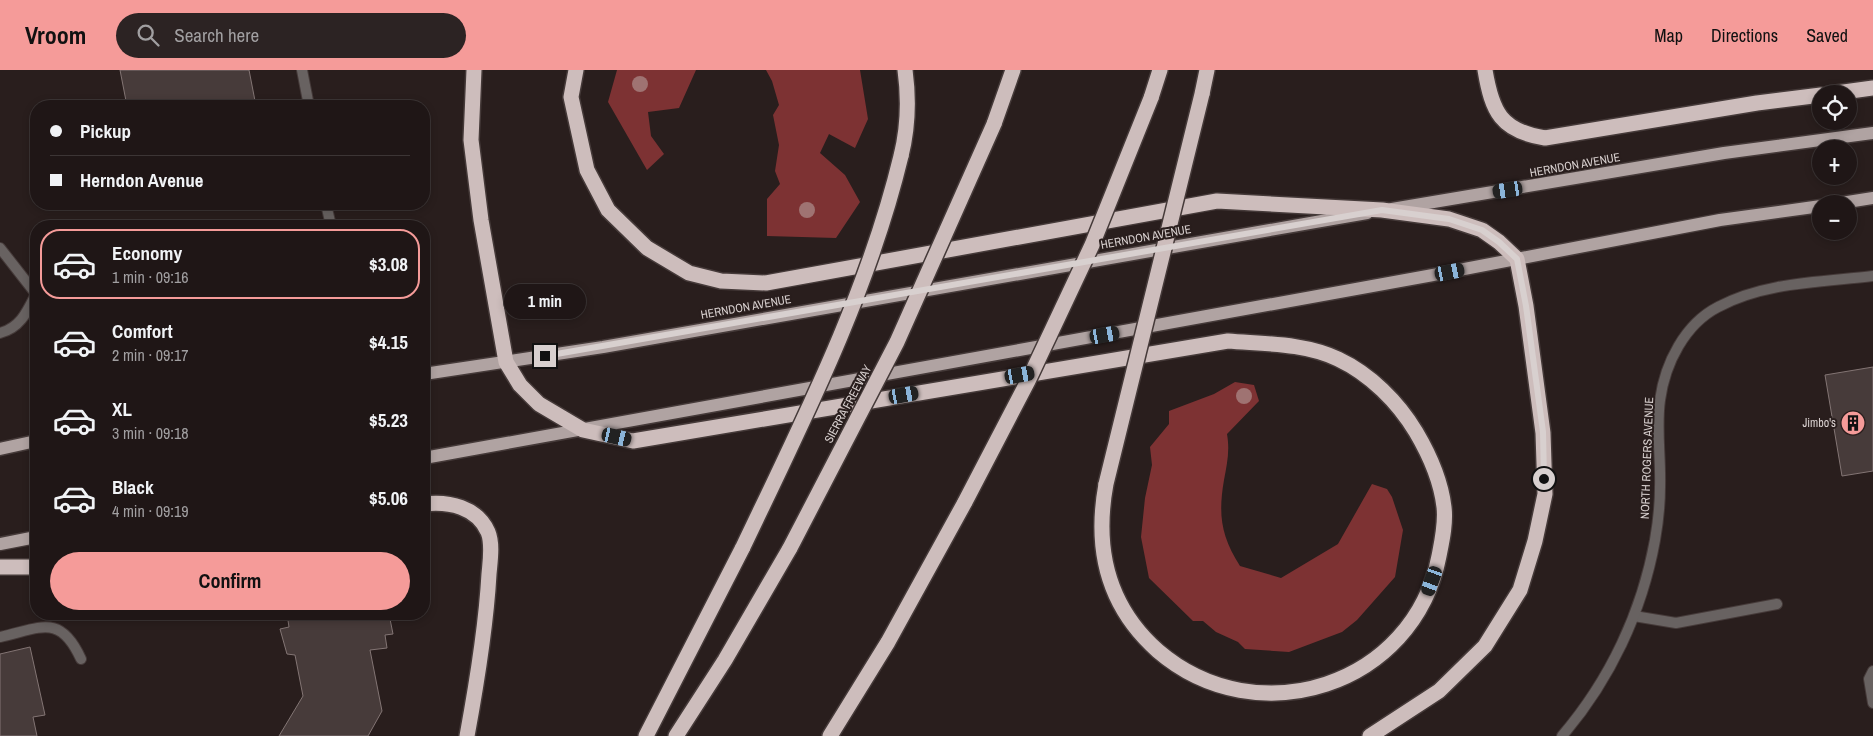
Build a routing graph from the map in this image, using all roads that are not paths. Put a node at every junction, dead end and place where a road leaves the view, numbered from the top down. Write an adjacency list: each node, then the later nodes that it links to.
1 (302, 70): 12 (street)
2 (474, 70): 24 (highway)
3 (576, 70): 17 (highway)
4 (905, 70): 42 (highway, bridge)
5 (1013, 70): 43 (highway, SIERRA FREEWAY, bridge)
6 (1160, 70): 44 (highway, bridge)
7 (1207, 70): 26 (highway, bridge)
8 (1485, 70): 11 (highway)
9 (1873, 88): 10 (highway)
10 (1857, 90)
11 (1812, 96)
12 (308, 100)
13 (1873, 133): 17 (main road, HERNDON AVENUE)
14 (1873, 198): 15 (main road)
15 (1857, 201)
16 (1812, 207): 19 (main road)
17 (1382, 210): 19 (highway); 24 (main road, HERNDON AVENUE)
18 (0, 248): 21 (street)
19 (1517, 259): 26 (main road); 45 (highway)
20 (1873, 276): 36 (street, NORTH ROGERS AVENUE)
21 (30, 286)
22 (30, 306): 23 (street)
23 (0, 334)
24 (506, 362): 25 (main road, HERNDON AVENUE); 26 (highway)
25 (430, 373)
26 (583, 430): 29 (main road)
27 (30, 443): 28 (main road)
28 (0, 449)
29 (430, 457)
30 (430, 504): 41 (highway)
31 (30, 537): 32 (main road)
32 (0, 544)
33 (0, 567): 34 (highway)
34 (30, 567)
35 (1777, 604): 36 (street)
36 (1634, 616): 46 (street, NORTH ROGERS AVENUE)
37 (0, 637): 38 (street)
38 (81, 659)
39 (1873, 672): 40 (street)
40 (1873, 703)
41 (468, 736)
42 (646, 736)
43 (676, 736)
44 (830, 736)
45 (1370, 736)
46 (1562, 736)

